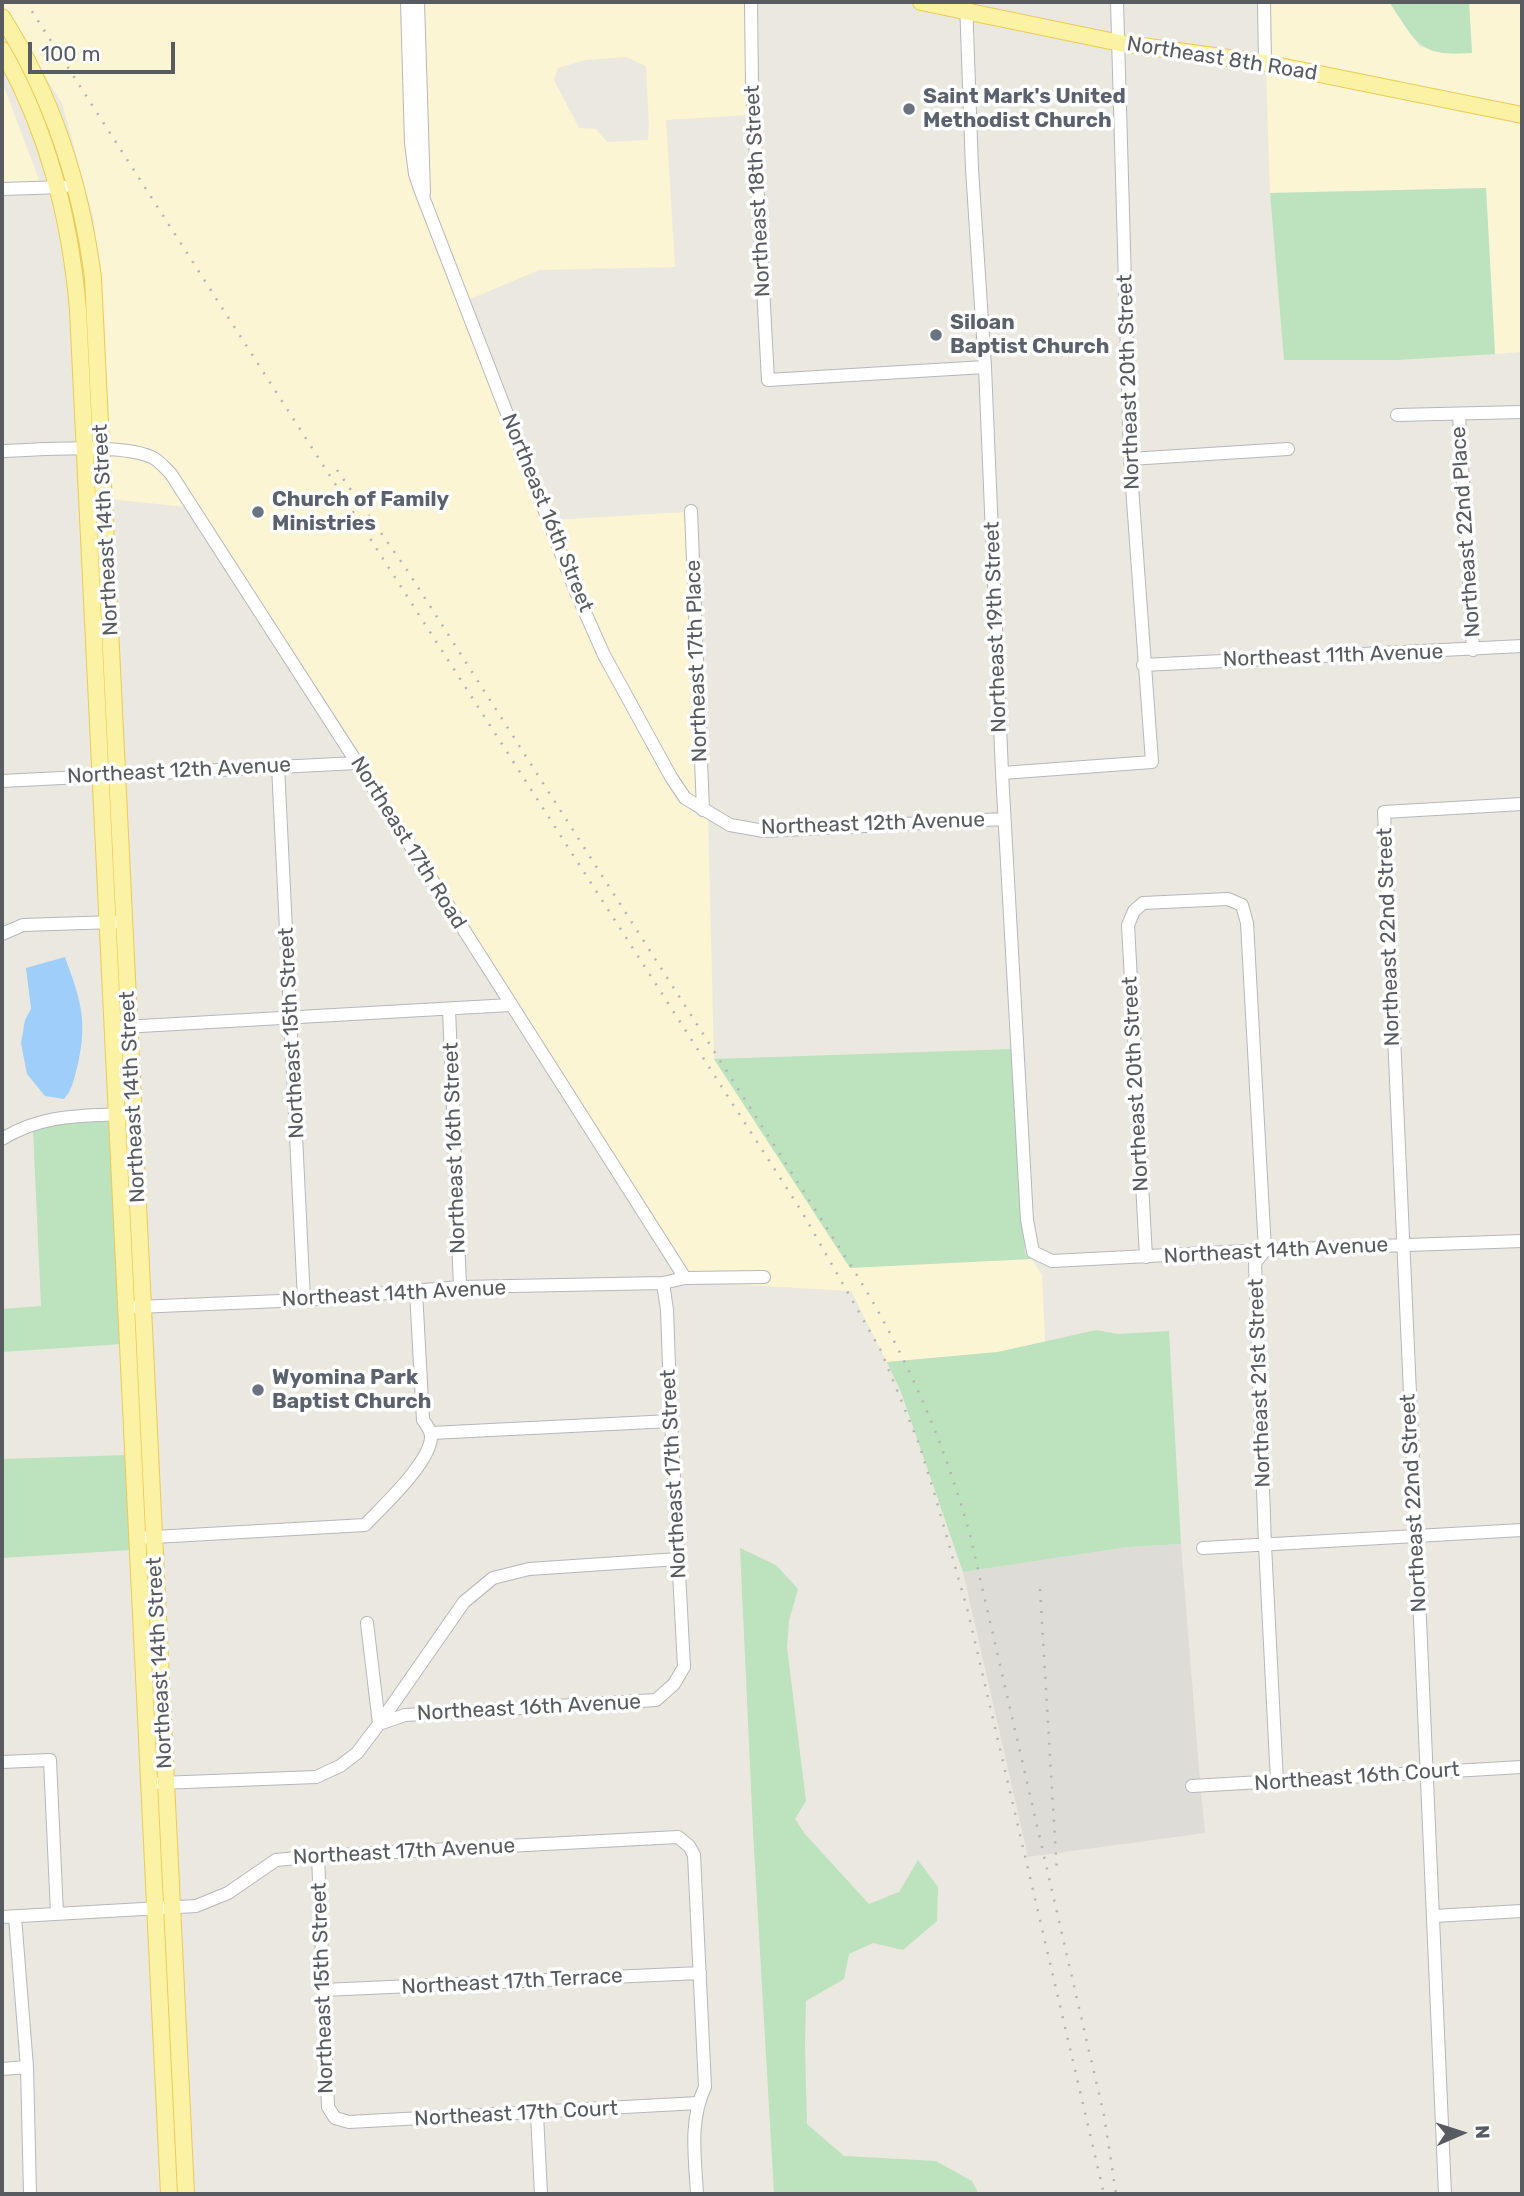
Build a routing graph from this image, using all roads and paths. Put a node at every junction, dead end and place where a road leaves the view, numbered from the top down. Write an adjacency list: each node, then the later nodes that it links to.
1 (751, 2): 16 (street, Northeast 18th Street)
2 (921, 2): 6 (main road, Northeast 8th Road)
3 (1117, 2): 8 (street, Northeast 20th Street)
4 (1264, 2): 11 (street)
5 (412, 6): 36 (street, Northeast 16th Street)
6 (966, 6): 8 (main road, Northeast 8th Road); 16 (street, Northeast 19th Street)
7 (2, 17): 10 (main road, Northeast 14th Street)
8 (1120, 44): 11 (main road, Northeast 8th Road); 24 (street, Northeast 20th Street)
9 (4, 58): 10 (street); 14 (main road, Northeast 14th Street)
10 (28, 62): 13 (main road, Northeast 14th Street)
11 (1265, 64): 12 (main road, Northeast 8th Road)
12 (1522, 115)
13 (77, 186): 14 (street); 20 (main road, Northeast 14th Street)
14 (59, 187): 15 (street); 21 (main road, Northeast 14th Street)
15 (2, 190)
16 (985, 367): 31 (street, Northeast 19th Street)
17 (1522, 412): 19 (street)
18 (1397, 415): 19 (street)
19 (1459, 415): 27 (street, Northeast 22nd Place)
20 (102, 448): 21 (street); 29 (street, Northeast 17th Road); 32 (main road, Northeast 14th Street)
21 (85, 449): 23 (street); 33 (main road, Northeast 14th Street)
22 (1289, 449): 24 (street)
23 (2, 451)
24 (1130, 459): 28 (street, Northeast 20th Street)
25 (691, 511): 36 (street, Northeast 17th Place)
26 (1522, 646): 27 (street, Northeast 11th Avenue)
27 (1473, 650): 28 (street, Northeast 11th Avenue)
28 (1143, 665): 31 (street, Northeast 20th Street)
29 (357, 763): 30 (street, Northeast 12th Avenue); 42 (street, Northeast 17th Road)
30 (278, 766): 32 (street, Northeast 12th Avenue); 44 (street, Northeast 15th Street)
31 (1002, 773): 37 (street, Northeast 19th Street)
32 (118, 775): 33 (street, Northeast 12th Avenue); 39 (main road, Northeast 14th Street)
33 (101, 776): 34 (street, Northeast 12th Avenue); 40 (main road, Northeast 14th Street)
34 (2, 781)
35 (1522, 804): 51 (street, Northeast 22nd Street)
36 (703, 810): 37 (street, Northeast 12th Avenue)
37 (1004, 819): 53 (street, Northeast 19th Street)
38 (1242, 905): 52 (street, Northeast 21st Street); 54 (street, Northeast 20th Street)
39 (125, 921): 40 (street); 45 (main road, Northeast 14th Street)
40 (107, 922): 41 (street); 46 (main road, Northeast 14th Street)
41 (2, 934)
42 (510, 1005): 43 (street); 56 (street, Northeast 17th Road)
43 (449, 1009): 44 (street); 58 (street, Northeast 16th Street)
44 (292, 1016): 45 (street); 60 (street, Northeast 15th Street)
45 (130, 1026): 46 (street); 47 (main road, Northeast 14th Street)
46 (113, 1027): 48 (main road, Northeast 14th Street)
47 (134, 1113): 48 (street); 61 (main road, Northeast 14th Street)
48 (117, 1114): 49 (street); 62 (main road, Northeast 14th Street)
49 (2, 1139)
50 (1522, 1241): 51 (street, Northeast 14th Avenue)
51 (1401, 1245): 52 (street, Northeast 14th Avenue); 66 (street, Northeast 22nd Street)
52 (1265, 1250): 54 (street, Northeast 14th Avenue); 69 (street, Northeast 21st Street)
53 (1033, 1252): 54 (street, Northeast 14th Avenue)
54 (1146, 1257)
55 (764, 1277): 56 (street)
56 (685, 1278): 57 (street)
57 (663, 1283): 58 (street, Northeast 14th Avenue); 63 (street, Northeast 17th Street)
58 (460, 1287): 59 (street, Northeast 14th Avenue)
59 (416, 1291): 60 (street, Northeast 14th Avenue); 64 (street)
60 (304, 1300): 61 (street, Northeast 14th Avenue)
61 (143, 1306): 62 (street, Northeast 14th Avenue); 67 (main road, Northeast 14th Street)
62 (126, 1307): 68 (main road, Northeast 14th Street)
63 (671, 1421): 64 (street); 71 (street, Northeast 17th Street)
64 (431, 1433): 67 (street)
65 (1522, 1530): 66 (street)
66 (1415, 1534): 69 (street); 77 (street, Northeast 22nd Street)
67 (154, 1537): 68 (street); 78 (main road, Northeast 14th Street)
68 (137, 1538): 80 (main road, Northeast 14th Street)
69 (1265, 1545): 70 (street); 79 (street, Northeast 21st Street)
70 (1203, 1548)
71 (678, 1559): 73 (street, Northeast 17th Street); 74 (street)
72 (367, 1623): 74 (street)
73 (674, 1684): 74 (street, Northeast 16th Avenue)
74 (379, 1724): 78 (street)
75 (2, 1762): 86 (street)
76 (1522, 1767): 77 (street, Northeast 16th Court)
77 (1427, 1772): 79 (street, Northeast 16th Court); 87 (street, Northeast 22nd Street)
78 (166, 1782): 80 (street); 83 (main road, Northeast 14th Street)
79 (1277, 1782): 81 (street, Northeast 16th Court)
80 (149, 1783): 84 (main road, Northeast 14th Street)
81 (1192, 1786)
82 (318, 1856): 83 (street, Northeast 17th Avenue); 89 (street, Northeast 17th Avenue); 90 (street, Northeast 15th Street)
83 (172, 1909): 84 (street, Northeast 17th Avenue); 98 (main road, Northeast 14th Street)
84 (155, 1910): 86 (street, Northeast 17th Avenue); 97 (main road, Northeast 14th Street)
85 (1522, 1911): 87 (street)
86 (57, 1914): 88 (street, Northeast 17th Avenue)
87 (1434, 1916): 101 (street, Northeast 22nd Street)
88 (8, 1917): 91 (street)
89 (700, 1973): 90 (street, Northeast 17th Terrace); 93 (street)
90 (323, 1990): 95 (street, Northeast 15th Street)
91 (27, 2067): 92 (street); 96 (street)
92 (2, 2069)
93 (698, 2103): 94 (street, Northeast 17th Court); 100 (street)
94 (537, 2114): 95 (street, Northeast 17th Court); 99 (street)
95 (335, 2118)
96 (30, 2194)
97 (169, 2194)
98 (186, 2194)
99 (541, 2194)
100 (697, 2194)
101 (1445, 2194)

